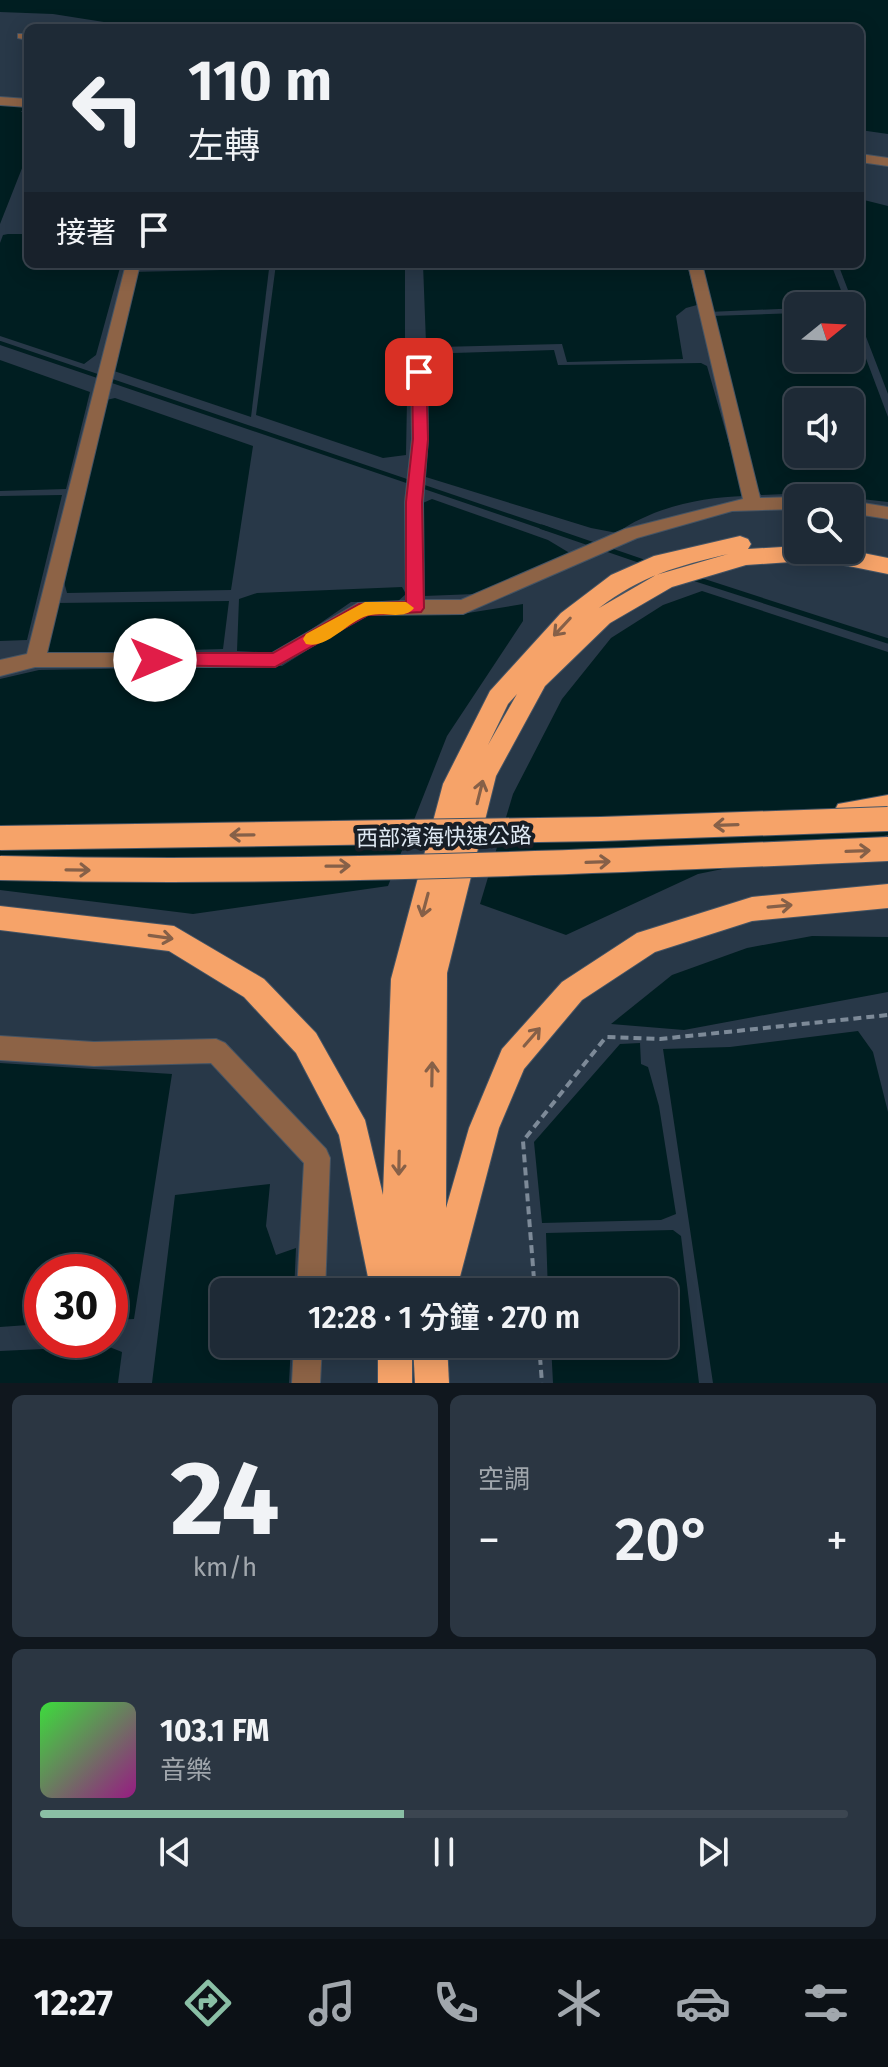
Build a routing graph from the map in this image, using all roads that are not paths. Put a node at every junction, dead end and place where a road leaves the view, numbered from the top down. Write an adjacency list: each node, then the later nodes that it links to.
1 (0, 101): 2 (street)
2 (24, 103)
3 (864, 159): 4 (street)
4 (888, 162)
5 (132, 268): 18 (street)
6 (696, 268): 9 (street)
7 (419, 372): 17 (street)
8 (784, 503): 9 (street)
9 (753, 504): 17 (street)
10 (864, 509): 11 (street)
11 (888, 513)
12 (784, 542): 16 (highway)
13 (864, 549): 14 (highway)
14 (888, 555)
15 (888, 566): 16 (highway)
16 (670, 570): 31 (highway, one-way to 31); 32 (highway, one-way to 16)
17 (415, 608): 18 (street)
18 (35, 660): 19 (street)
19 (0, 668)
20 (888, 806): 22 (highway)
21 (888, 819): 22 (highway, 西部濱海快速公路, bridge)
22 (761, 824): 23 (highway, 西部濱海快速公路, one-way to 23, bridge)
23 (0, 838)
24 (888, 849): 25 (highway, 西部濱海快速公路, one-way to 24, bridge)
25 (0, 868)
26 (888, 896): 33 (highway, one-way to 26)
27 (0, 918): 30 (highway, one-way to 30)
28 (0, 1048): 29 (street)
29 (312, 1278)
30 (384, 1278)
31 (396, 1278)
32 (429, 1278)
33 (443, 1278)
34 (307, 1358): 37 (street)
35 (395, 1358): 38 (highway)
36 (431, 1358): 39 (highway)
37 (306, 1383)
38 (395, 1383)
39 (432, 1383)

